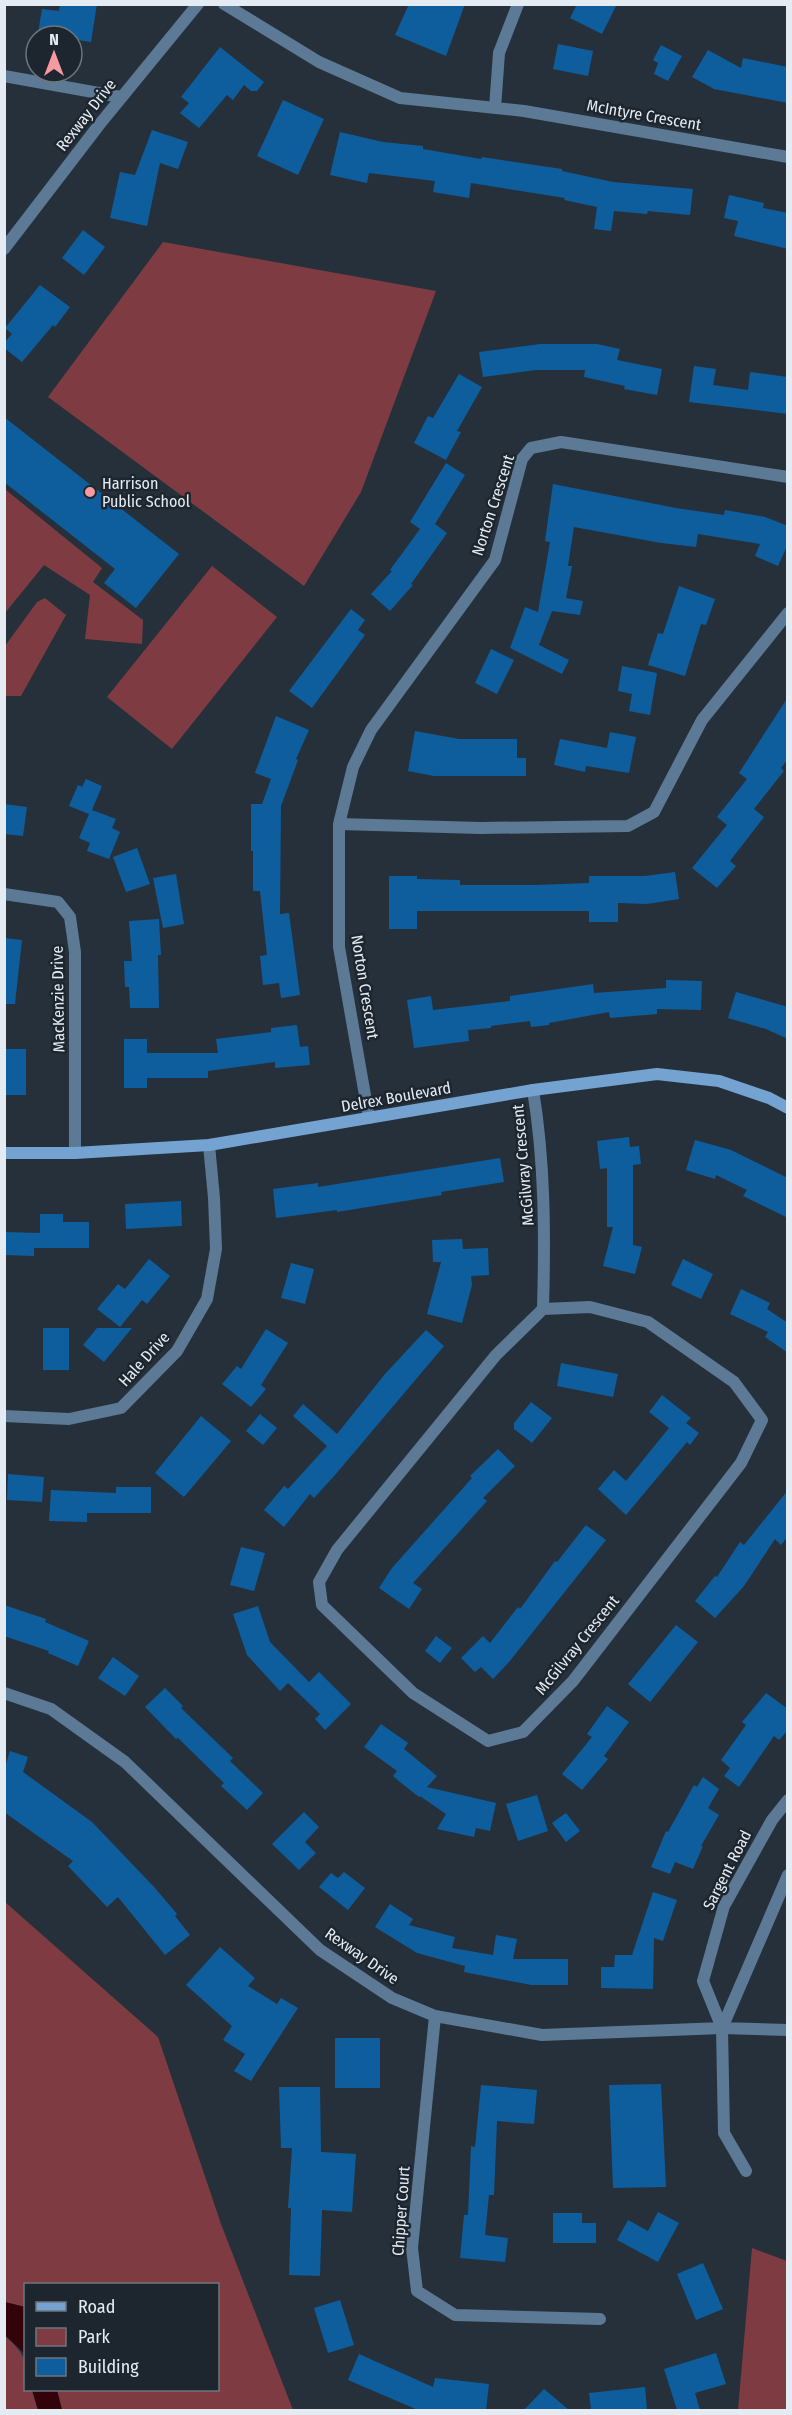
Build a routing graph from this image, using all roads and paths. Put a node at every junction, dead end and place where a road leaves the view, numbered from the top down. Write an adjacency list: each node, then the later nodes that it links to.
1 (198, 4): 5 (street, Rexway Drive)
2 (224, 4): 6 (street, McIntyre Crescent)
3 (518, 4): 6 (street)
4 (4, 76): 5 (street)
5 (121, 97): 8 (street, Rexway Drive)
6 (495, 108): 7 (street, McIntyre Crescent)
7 (788, 157)
8 (4, 249)
9 (788, 477): 11 (street, Norton Crescent)
10 (788, 613): 11 (street)
11 (339, 824): 15 (street, Norton Crescent)
12 (4, 894): 17 (street, MacKenzie Drive)
13 (533, 1090): 14 (street, Delrex Boulevard); 15 (street, Delrex Boulevard); 19 (street, McGilvray Crescent)
14 (788, 1108)
15 (369, 1118): 16 (street, Delrex Boulevard)
16 (209, 1145): 17 (street, Delrex Boulevard); 20 (street, Hale Drive)
17 (75, 1152): 18 (street, Delrex Boulevard)
18 (4, 1153)
19 (543, 1309): 19 (street, McGilvray Crescent)
20 (4, 1416)
21 (4, 1693): 24 (street, Rexway Drive)
22 (788, 1800): 25 (street, Sargent Road)
23 (788, 1875): 25 (street, Sargent Road)
24 (435, 2016): 25 (street, Rexway Drive); 28 (street, Chipper Court)
25 (722, 2028): 26 (street, Rexway Drive); 27 (street, Sargent Road)
26 (788, 2030)
27 (746, 2170)
28 (600, 2319)

